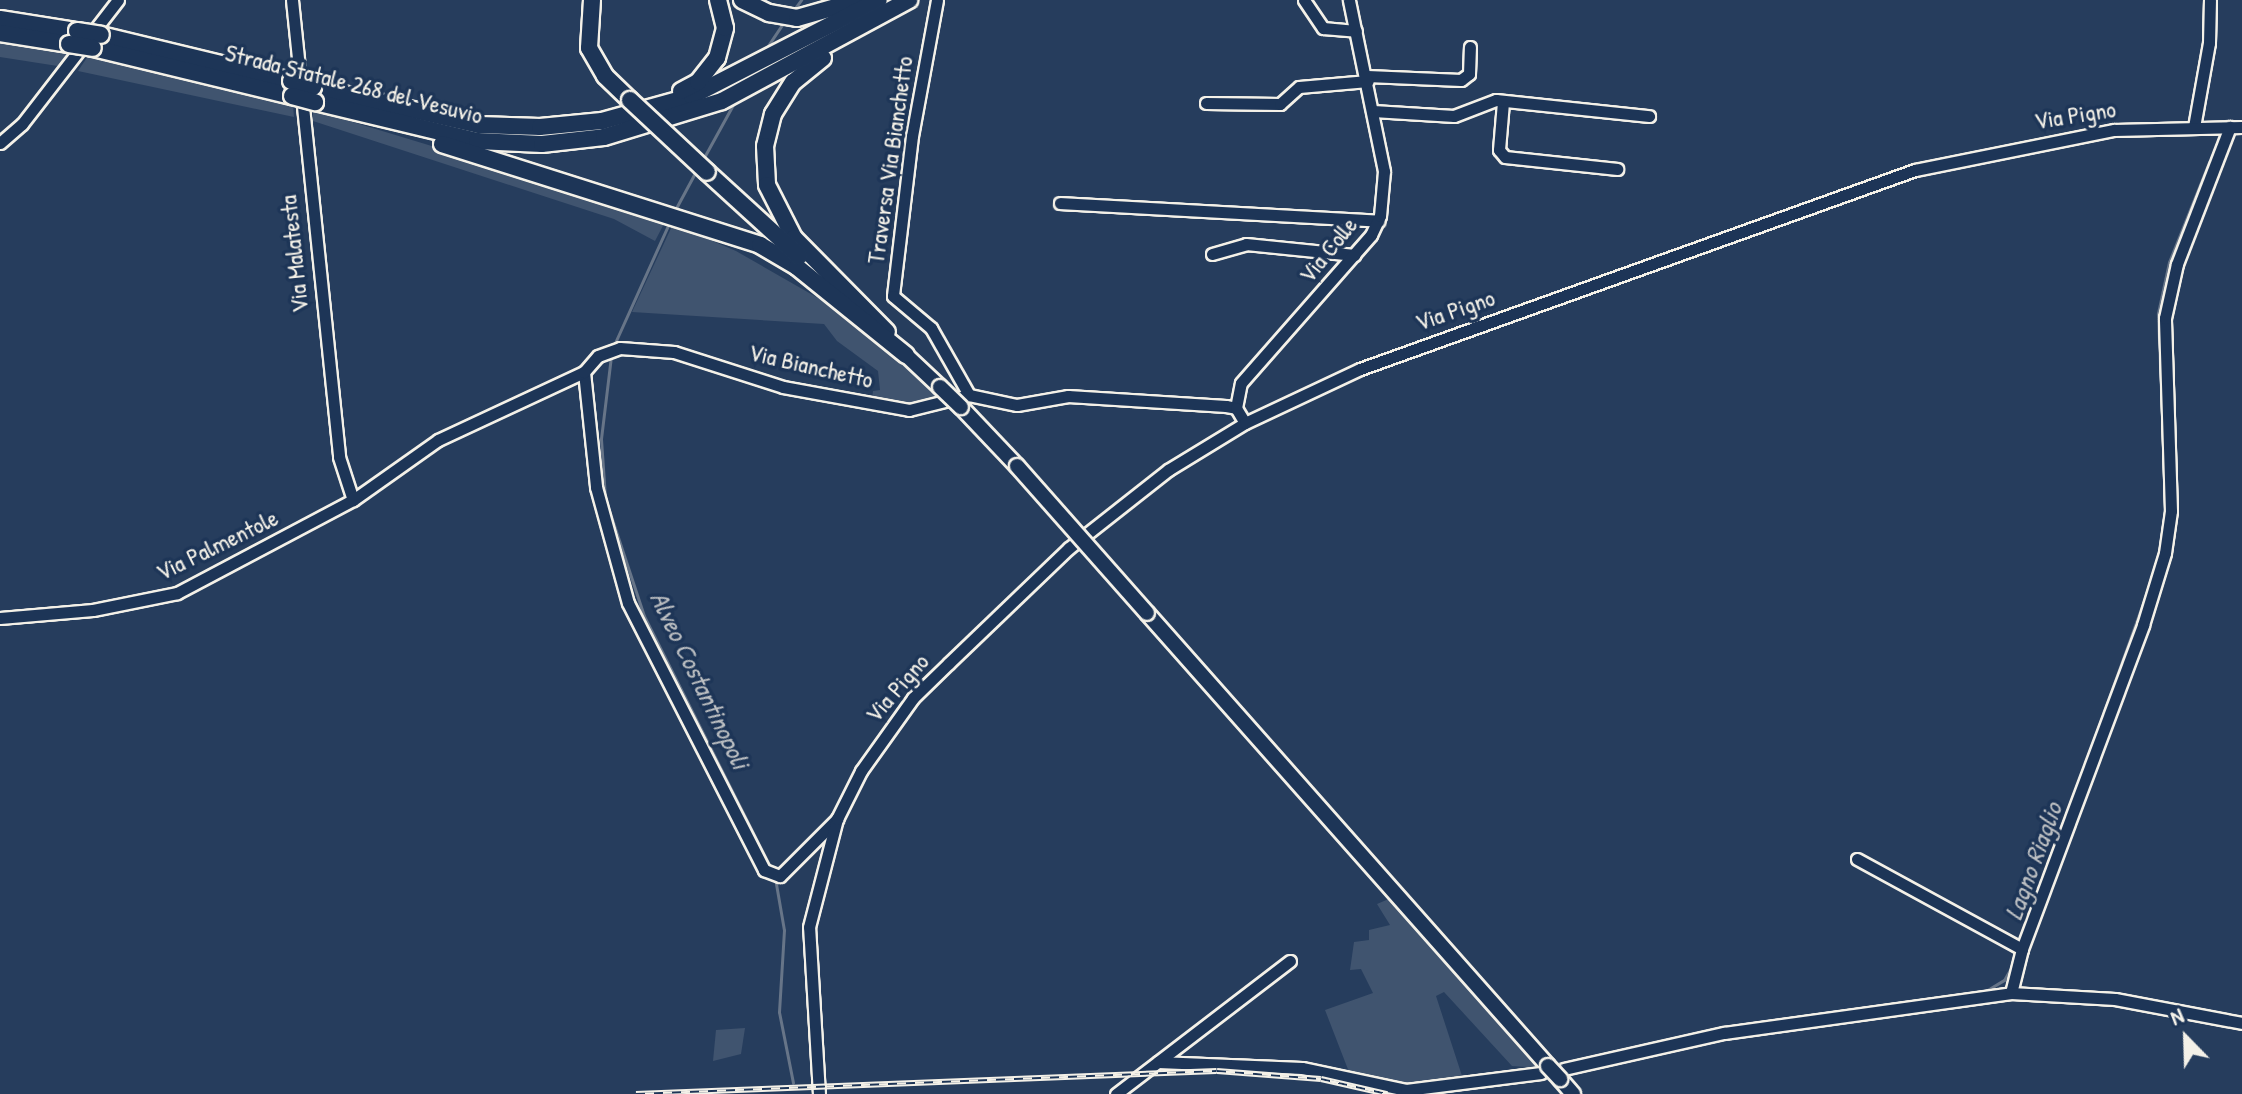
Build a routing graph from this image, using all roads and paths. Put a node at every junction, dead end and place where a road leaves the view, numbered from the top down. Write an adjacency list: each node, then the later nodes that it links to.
1 (118, 0): 30 (street)
2 (292, 0): 41 (street, Via Malatesta)
3 (592, 0): 36 (highway, bridge)
4 (718, 0): 27 (highway)
5 (742, 0): 6 (highway)
6 (860, 0)
7 (879, 0): 20 (highway, Strada Statale 268 del Vesuvio)
8 (909, 0): 20 (highway, Strada Statale 268 del Vesuvio)
9 (923, 0): 36 (highway)
10 (937, 0): 38 (street, Traversa Via Bianchetto)
11 (1304, 0): 15 (street)
12 (1349, 0): 15 (street, Via Colle)
13 (2210, 0): 28 (street)
14 (0, 19): 17 (highway, Strada Statale 268 del Vesuvio)
15 (1356, 31): 19 (street, Via Colle)
16 (0, 33): 17 (highway, Strada Statale 268 del Vesuvio)
17 (73, 37): 21 (highway, Strada Statale 268 del Vesuvio, bridge)
18 (1470, 47): 19 (street)
19 (1367, 78): 23 (street); 24 (street, Via Colle)
20 (745, 81): 26 (highway, Strada Statale 268 del Vesuvio); 27 (highway, Strada Statale 268 del Vesuvio)
21 (314, 95): 26 (highway, Strada Statale 268 del Vesuvio); 27 (highway, Strada Statale 268 del Vesuvio)
22 (1503, 102): 24 (street); 25 (street); 31 (street)
23 (1206, 103)
24 (1373, 111): 33 (street, Via Colle)
25 (1649, 116)
26 (377, 120): 36 (highway)
27 (540, 127)
28 (2194, 127): 29 (street, Via Pigno); 40 (street, Via Pigno)
29 (2236, 127): 45 (street)
30 (0, 143)
31 (1617, 169)
32 (1060, 203): 33 (street)
33 (1378, 221): 35 (street, Via Colle)
34 (1212, 254): 35 (street)
35 (1354, 255): 39 (street, Via Colle)
36 (906, 355): 38 (main road, bridge)
37 (584, 372): 38 (street, Via Bianchetto); 41 (street, Via Bianchetto); 43 (street, Via Pigno)
38 (965, 401): 39 (street, Via Bianchetto); 50 (main road, bridge)
39 (1236, 408): 40 (street)
40 (1245, 423): 43 (street, Via Pigno)
41 (353, 500): 42 (street, Via Palmentole)
42 (0, 618)
43 (837, 819): 52 (street, Via Pigno)
44 (1857, 859): 45 (street)
45 (2022, 949): 47 (street)
46 (1290, 961): 49 (street)
47 (2011, 993): 48 (street); 51 (street)
48 (2242, 1023)
49 (1158, 1062): 50 (street); 53 (street)
50 (1545, 1069): 51 (main road, bridge)
51 (1562, 1074): 54 (main road)
52 (819, 1094)
53 (1116, 1094)
54 (1573, 1094)

